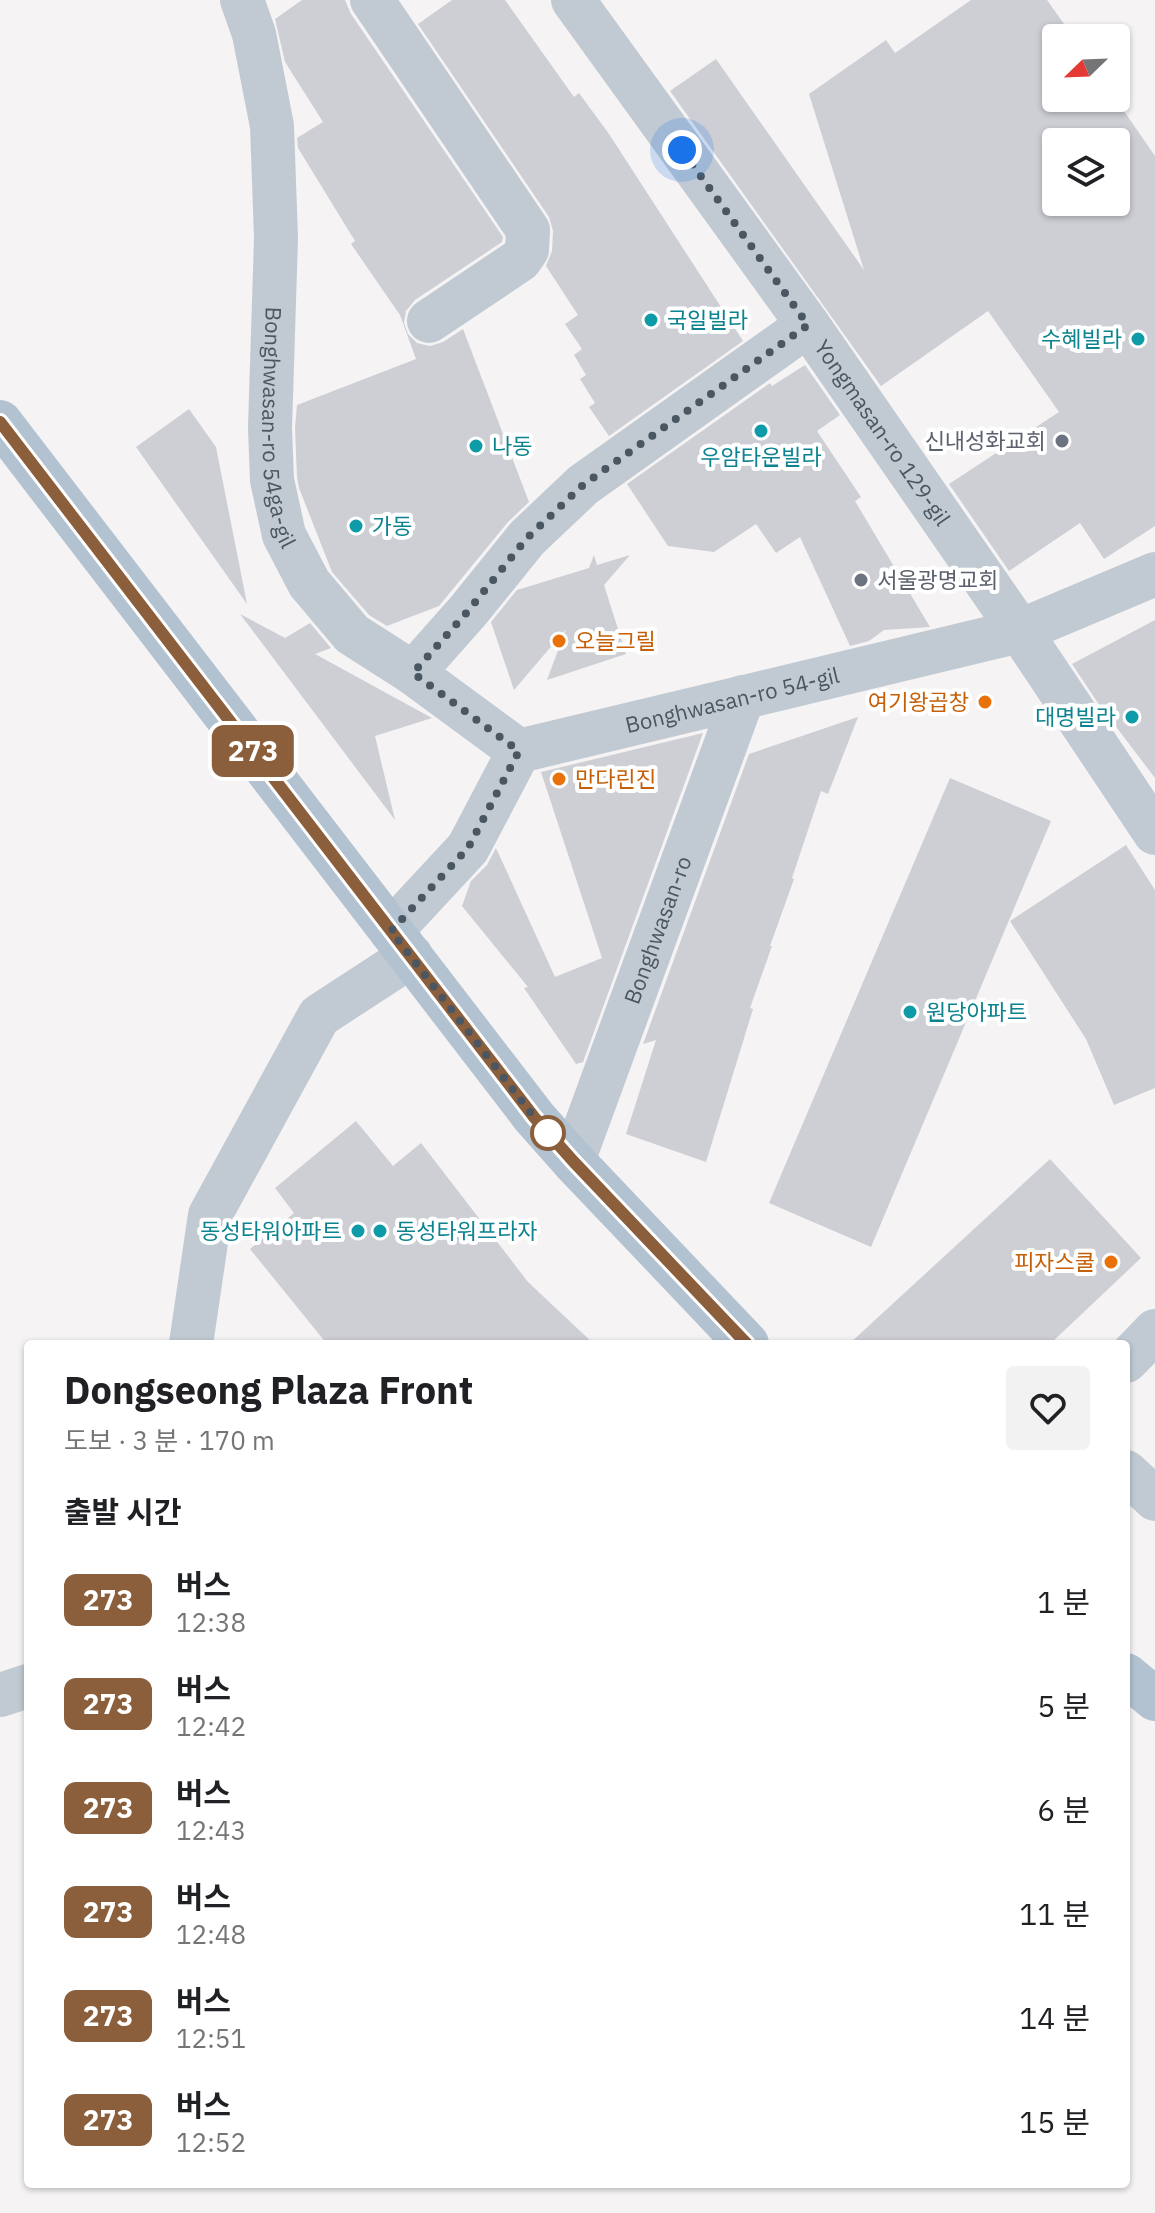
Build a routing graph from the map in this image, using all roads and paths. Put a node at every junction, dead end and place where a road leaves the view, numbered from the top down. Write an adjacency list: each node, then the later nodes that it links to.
1 (242, 0): 9 (street, Bonghwasan-ro 54ga-gil)
2 (372, 0): 4 (street)
3 (573, 0): 5 (street, Yongmasan-ro 129-gil)
4 (429, 321)
5 (808, 325): 8 (street, Yongmasan-ro 129-gil); 9 (street)
6 (0, 422): 13 (main road)
7 (1155, 574): 8 (street, Bonghwasan-ro 54-gil)
8 (1020, 631): 10 (street, Bonghwasan-ro 54-gil); 12 (street, Yongmasan-ro 129-gil)
9 (413, 673): 11 (street, Bonghwasan-ro 54ga-gil)
10 (743, 697): 11 (street, Bonghwasan-ro 54-gil); 14 (street, Bonghwasan-ro)
11 (519, 751): 13 (street)
12 (1155, 833)
13 (401, 944): 14 (main road); 16 (street)
14 (573, 1161): 17 (main road)
15 (1155, 1331): 18 (street)
16 (192, 1340)
17 (743, 1340)
18 (1130, 1357)
19 (1130, 1476): 20 (street)
20 (1155, 1499)
21 (1130, 1678): 24 (main road)
22 (24, 1687): 23 (street)
23 (0, 1695)
24 (1155, 1699)

